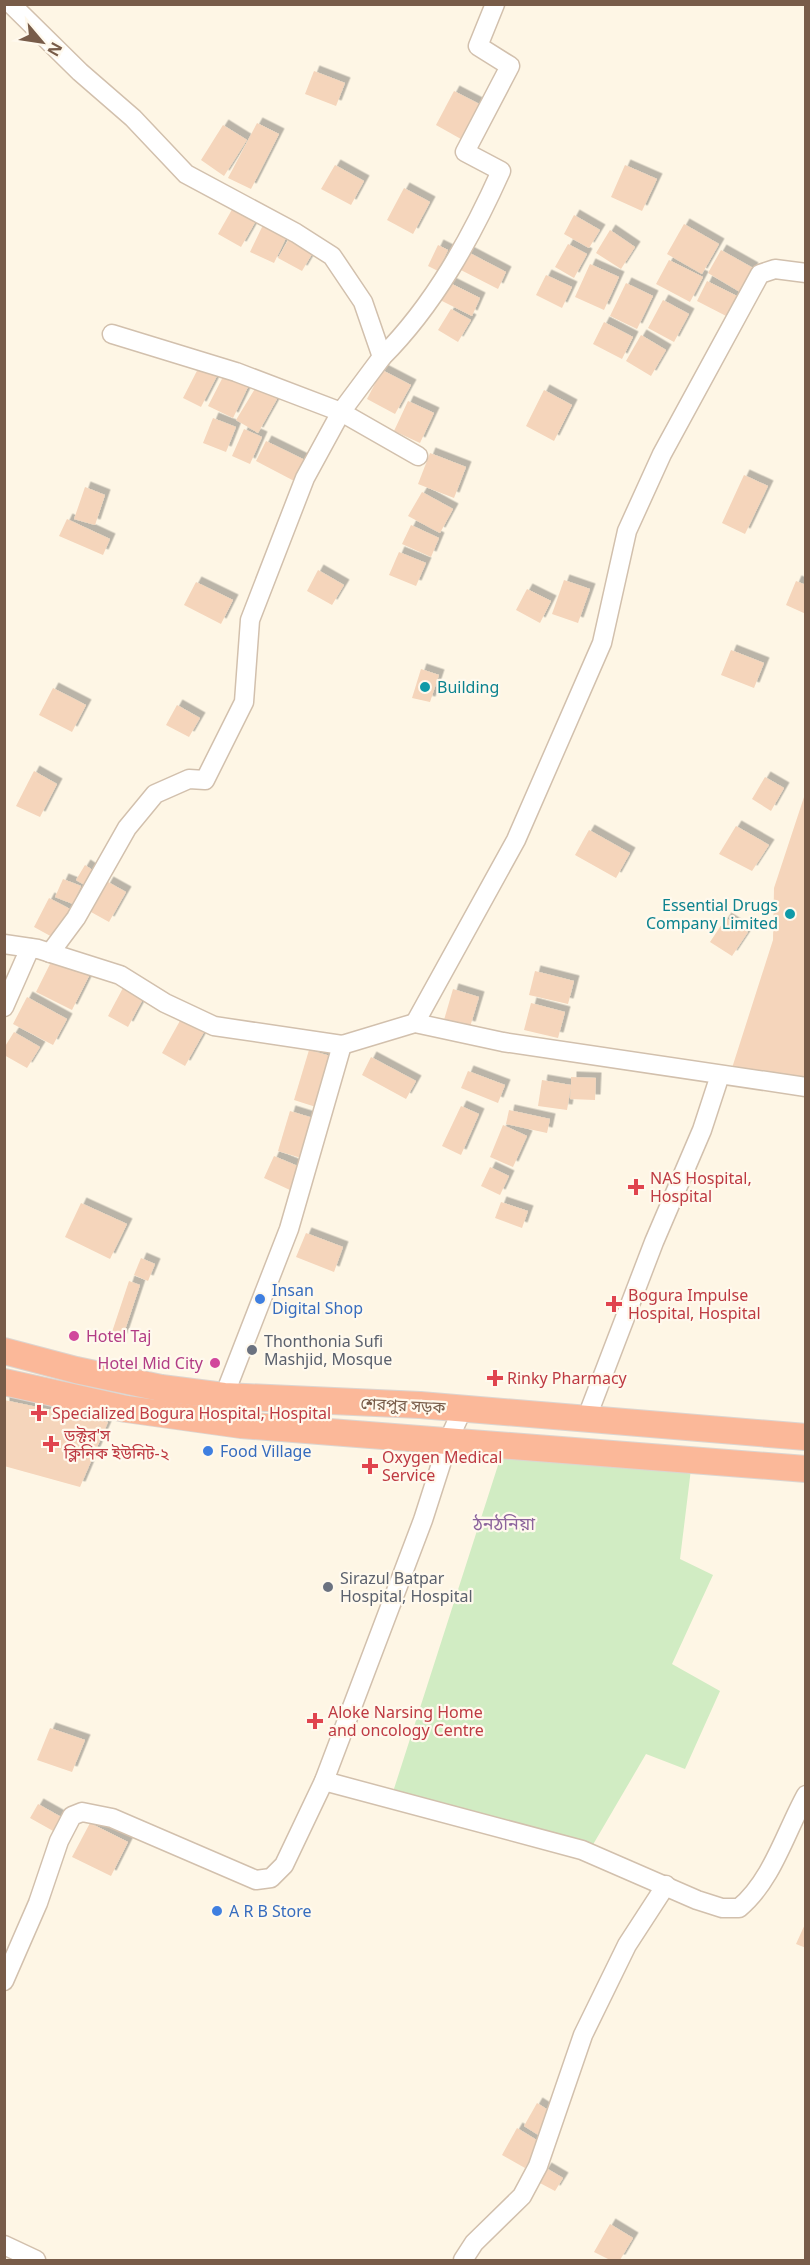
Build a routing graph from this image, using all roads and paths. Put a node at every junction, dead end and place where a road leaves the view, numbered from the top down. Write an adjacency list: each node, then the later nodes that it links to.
1 (11, 4): 5 (street)
2 (495, 4): 5 (street)
3 (806, 273): 12 (street)
4 (112, 334): 6 (street)
5 (382, 357): 6 (street)
6 (340, 412): 7 (street); 10 (street)
7 (418, 456)
8 (4, 944): 9 (street)
9 (30, 948): 10 (street); 11 (street)
10 (50, 953): 13 (street)
11 (4, 1007)
12 (415, 1023): 13 (street); 14 (street)
13 (342, 1045): 18 (street)
14 (720, 1075): 15 (street); 20 (street)
15 (806, 1087)
16 (4, 1351): 18 (highway, শেরপুর সড়ক)
17 (4, 1382): 22 (highway, শেরপুর সড়ক)
18 (224, 1396): 19 (highway, শেরপুর সড়ক)
19 (464, 1408): 20 (highway, শেরপুর সড়ক); 22 (street)
20 (587, 1417): 21 (highway, শেরপুর সড়ক)
21 (806, 1437)
22 (449, 1439): 23 (highway, শেরপুর সড়ক); 24 (street)
23 (806, 1469)
24 (324, 1781): 26 (street); 27 (street)
25 (806, 1795): 26 (street)
26 (666, 1885): 30 (street)
27 (4, 1981)
28 (4, 2245): 29 (street)
29 (36, 2260)
30 (463, 2260)

